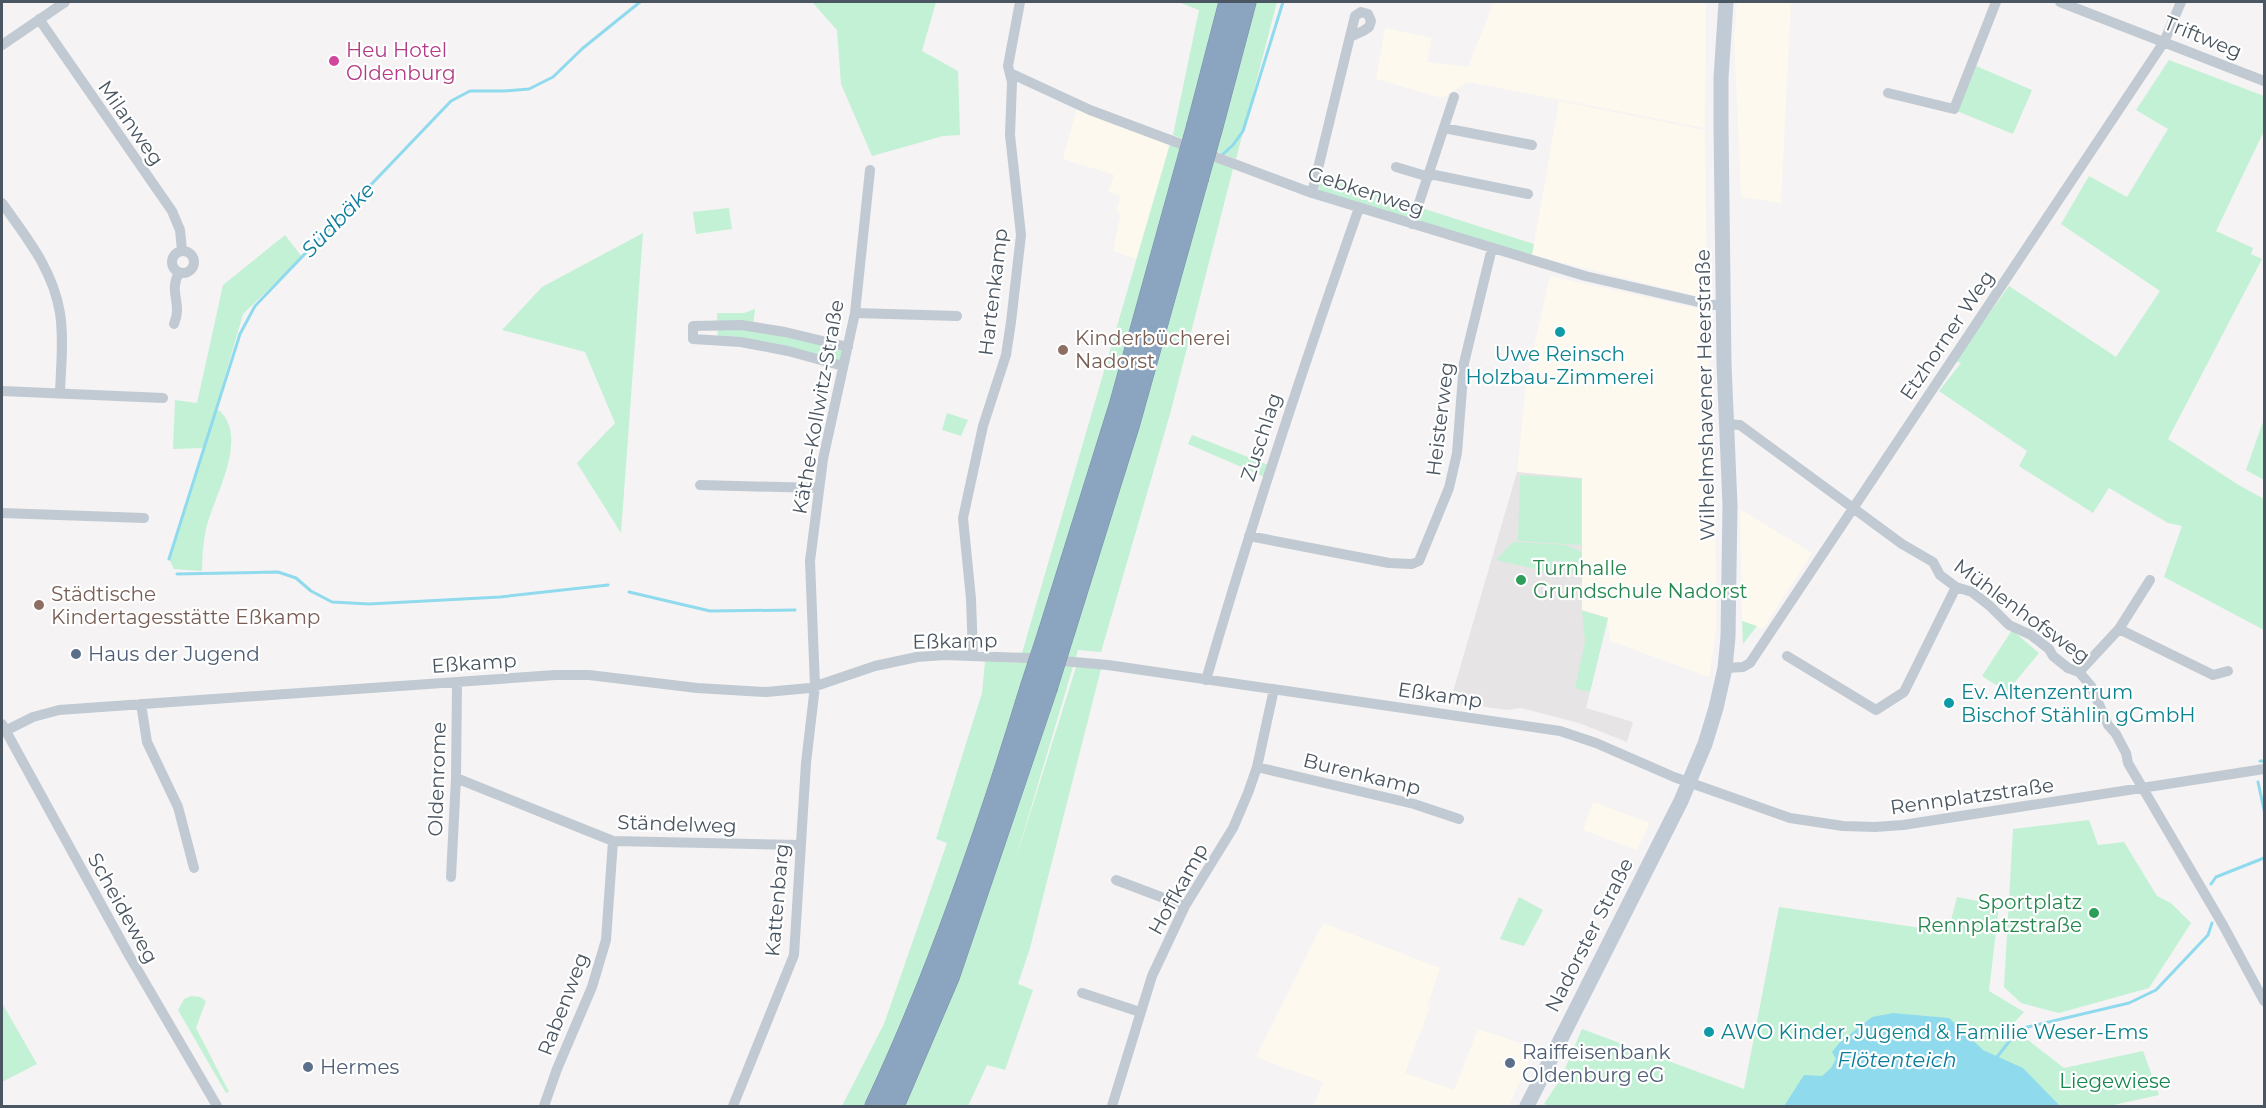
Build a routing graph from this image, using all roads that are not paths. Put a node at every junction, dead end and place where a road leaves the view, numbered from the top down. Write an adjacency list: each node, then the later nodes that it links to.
1 (65, 2): 9 (street)
2 (1020, 2): 13 (street, Hartenkamp)
3 (1229, 2): 17 (highway)
4 (1246, 2): 17 (highway)
5 (1725, 2): 31 (street, Wilhelmshavener Heerstraße)
6 (1996, 2): 15 (street)
7 (2060, 2): 11 (street, Triftweg)
8 (2181, 2): 11 (street, Etzhorner Weg)
9 (39, 20): 12 (street); 29 (street, Milanweg)
10 (1350, 37): 23 (street)
11 (2164, 42): 14 (street, Triftweg); 43 (street, Etzhorner Weg)
12 (2, 45)
13 (1010, 73): 23 (street, Gebkenweg); 50 (street, Hartenkamp)
14 (2265, 81)
15 (1888, 93)
16 (1454, 98): 18 (street)
17 (1204, 127): 58 (highway, bridge)
18 (1444, 128): 19 (street); 22 (street)
19 (1532, 145)
20 (1396, 167): 22 (street)
21 (870, 170): 32 (street, Käthe-Kollwitz-Straße)
22 (1429, 176): 24 (street); 27 (street)
23 (1312, 193): 26 (street, Gebkenweg)
24 (1528, 194)
25 (2, 203): 38 (street)
26 (1359, 208): 27 (street, Gebkenweg); 46 (street, Zuschlag)
27 (1412, 224): 28 (street, Gebkenweg)
28 (1492, 248): 31 (street, Gebkenweg); 46 (street, Heisterweg)
29 (182, 250): 30 (street); 30 (street)
30 (179, 273): 34 (street)
31 (1723, 305): 40 (street, Wilhelmshavener Heerstraße)
32 (855, 313): 33 (street); 35 (street, Käthe-Kollwitz-Straße)
33 (957, 316)
34 (174, 324)
35 (848, 347): 36 (street, Käthe-Kollwitz-Straße); 36 (street)
36 (843, 366): 42 (street, Käthe-Kollwitz-Straße)
37 (2, 391): 38 (street)
38 (60, 392): 39 (street)
39 (164, 398)
40 (1726, 424): 43 (street, Mühlenhofsweg); 52 (street, Wilhelmshavener Heerstraße)
41 (700, 485): 42 (street)
42 (818, 488): 57 (street, Käthe-Kollwitz-Straße)
43 (1854, 508): 48 (street, Mühlenhofsweg); 52 (street, Etzhorner Weg)
44 (2, 513): 45 (street)
45 (144, 518)
46 (1249, 536): 55 (street, Zuschlag)
47 (2150, 580): 49 (street)
48 (1956, 587): 51 (street); 54 (street, Mühlenhofsweg)
49 (2119, 629): 53 (street); 54 (street)
50 (973, 656): 55 (street, Eßkamp); 57 (street, Eßkamp)
51 (1787, 656)
52 (1725, 668): 65 (street, Wilhelmshavener Heerstraße)
53 (2228, 671)
54 (2079, 672): 66 (street, Mühlenhofsweg)
55 (1206, 680): 59 (street, Eßkamp)
56 (457, 682): 57 (street, Eßkamp); 60 (street, Eßkamp); 64 (street, Oldenrome)
57 (815, 687): 69 (street, Kattenbarg)
58 (1039, 688): 80 (highway); 81 (highway)
59 (1274, 689): 62 (street, Hoffkamp); 65 (street, Eßkamp)
60 (141, 704): 61 (street, Eßkamp); 70 (street)
61 (4, 728): 77 (street, Scheideweg)
62 (1257, 767): 67 (street, Burenkamp); 73 (street, Hoffkamp)
63 (2265, 769): 66 (street, Rennplatzstraße)
64 (456, 778): 68 (street, Ständelweg); 71 (street, Oldenrome)
65 (1689, 783): 66 (street, Rennplatzstraße); 83 (street, Nadorster Straße)
66 (2143, 788): 75 (street, Mühlenhofsweg)
67 (1459, 819)
68 (613, 842): 69 (street, Ständelweg); 78 (street, Rabenweg)
69 (800, 845): 79 (street, Kattenbarg)
70 (194, 868)
71 (451, 877)
72 (1116, 880): 73 (street)
73 (1185, 906): 76 (street, Hoffkamp)
74 (1082, 993): 76 (street)
75 (2265, 1001)
76 (1140, 1012): 82 (street, Hoffkamp)
77 (217, 1107)
78 (544, 1107)
79 (733, 1107)
80 (875, 1107)
81 (894, 1107)
82 (1112, 1107)
83 (1527, 1107)

